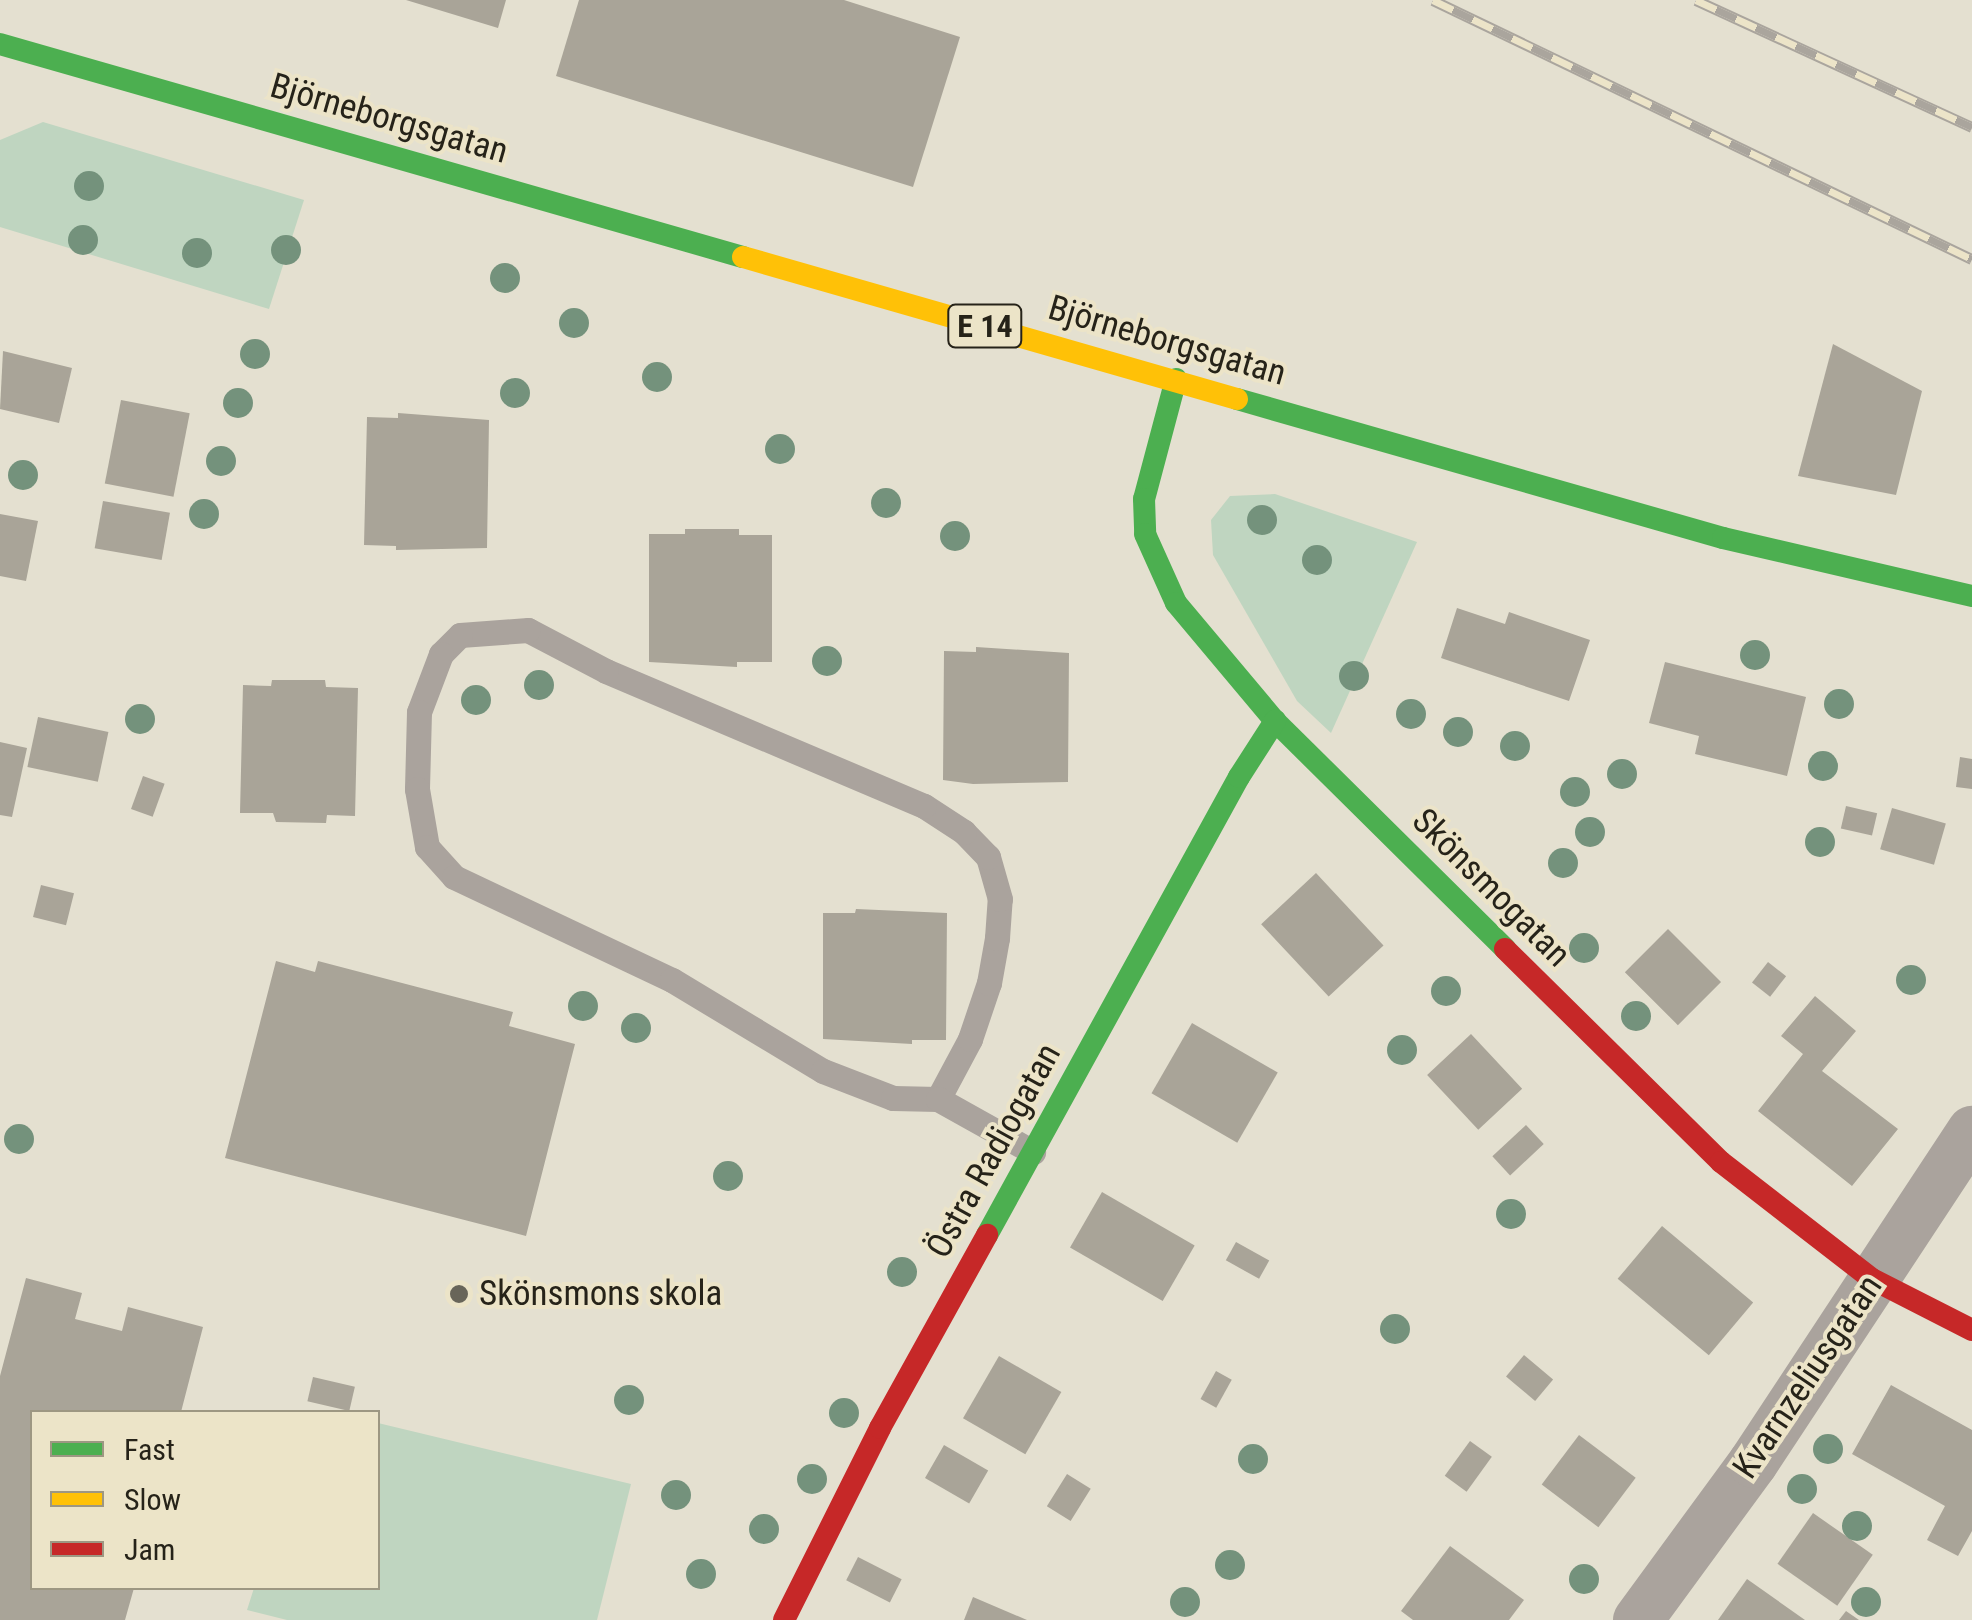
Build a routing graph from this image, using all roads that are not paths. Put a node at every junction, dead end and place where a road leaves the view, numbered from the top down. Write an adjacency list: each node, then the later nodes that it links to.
1 (0, 44): 2 (main road, Björneborgsgatan / E 14)
2 (1176, 379): 3 (main road, Björneborgsgatan / E 14); 4 (main road, Skönsmogatan)
3 (1972, 596)
4 (1275, 721): 7 (main road, Östra Radiogatan); 8 (main road, Skönsmogatan)
5 (938, 1099): 5 (lane); 7 (lane)
6 (1972, 1132): 8 (street, Kvarnzeliusgatan)
7 (1033, 1152): 10 (main road, Östra Radiogatan)
8 (1872, 1279): 9 (main road, Skönsmogatan); 11 (street, Kvarnzeliusgatan)
9 (1972, 1330)
10 (784, 1620)
11 (1638, 1620)

